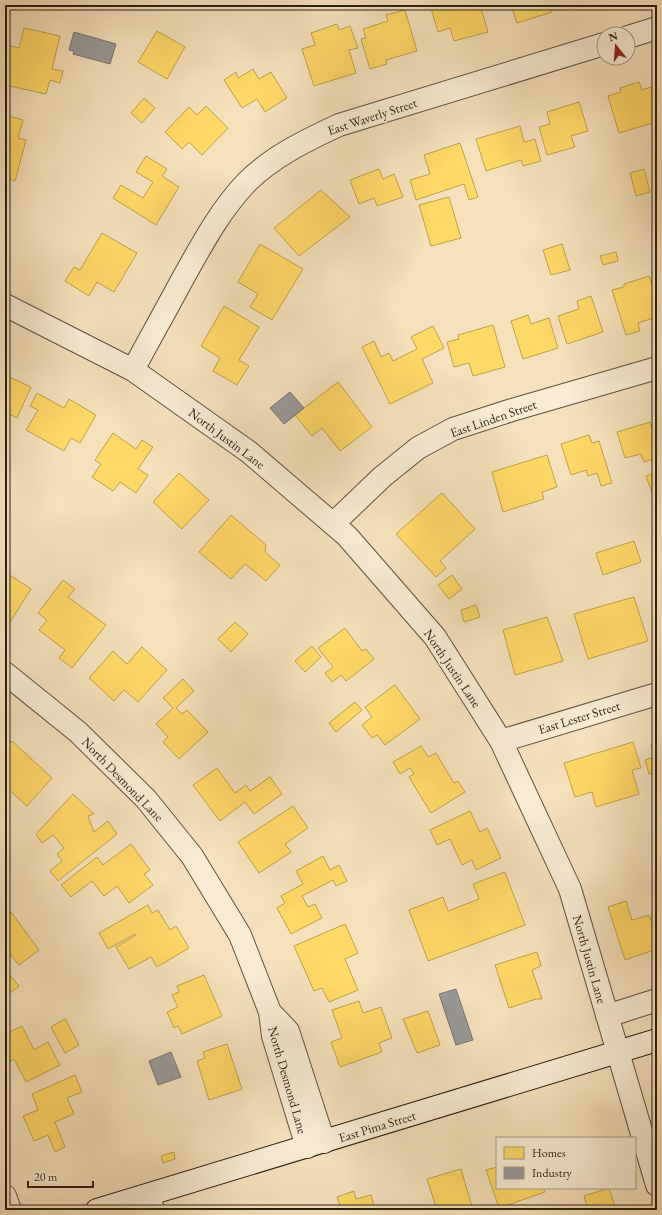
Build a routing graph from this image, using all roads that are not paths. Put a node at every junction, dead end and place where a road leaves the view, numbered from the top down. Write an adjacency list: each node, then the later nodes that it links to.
1 (657, 28): 2 (street)
2 (636, 35)
3 (596, 46): 6 (street, East Waverly Street)
4 (5, 306): 6 (street, North Justin Lane)
5 (657, 368): 7 (street, East Linden Street)
6 (133, 370): 7 (street, North Justin Lane)
7 (333, 524): 10 (street, North Justin Lane)
8 (5, 673): 15 (street, North Desmond Lane)
9 (657, 694): 10 (street, East Lester Street)
10 (501, 741): 12 (street, North Justin Lane)
11 (657, 1000): 12 (street)
12 (607, 1016): 14 (street, North Justin Lane)
13 (657, 1040): 14 (street, East Pima Street)
14 (617, 1052): 15 (street, East Pima Street); 16 (street, North Justin Lane)
15 (316, 1144): 18 (street, East Pima Street)
16 (657, 1185)
17 (5, 1196): 19 (street)
18 (157, 1201): 20 (street, East Pima Street)
19 (10, 1210)
20 (96, 1210)

